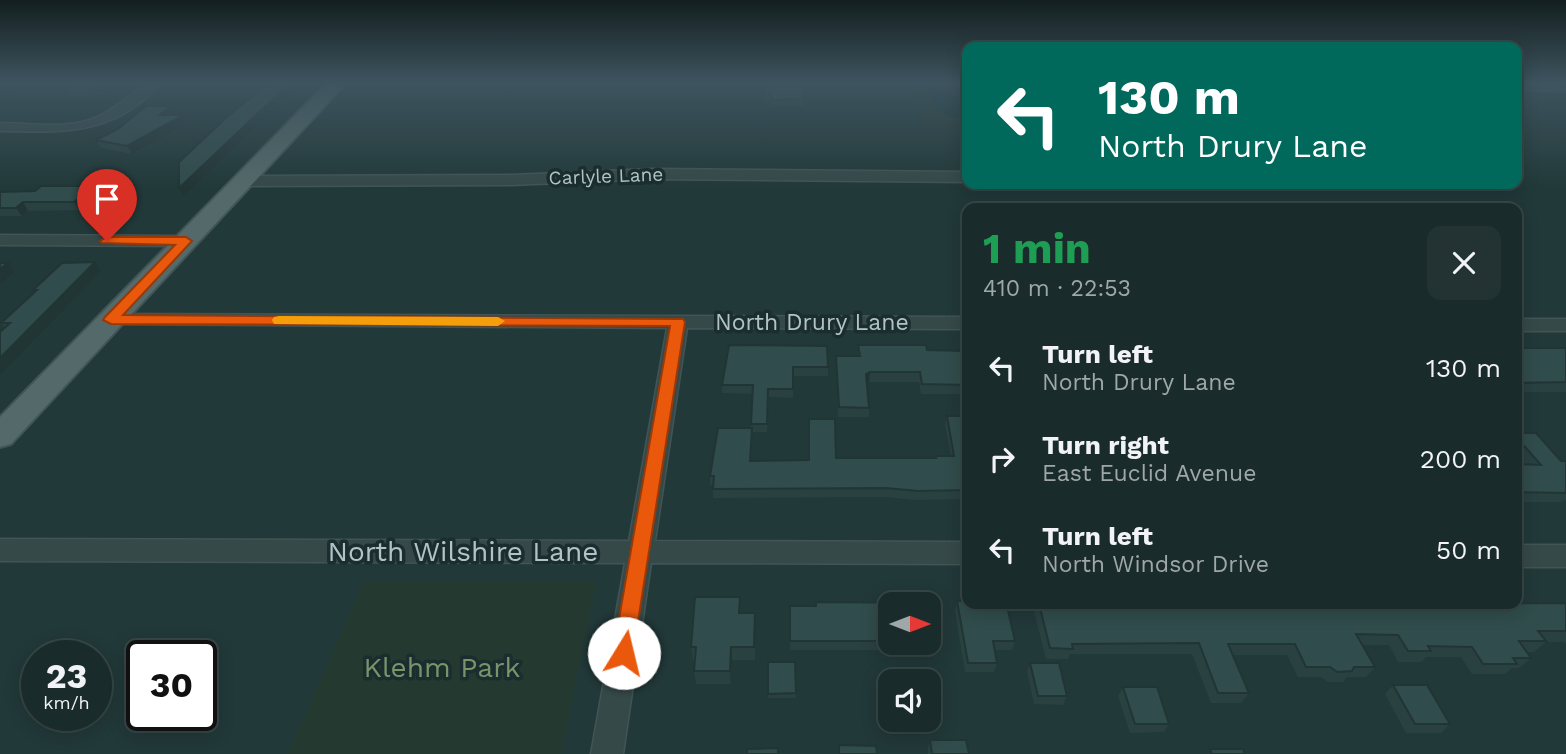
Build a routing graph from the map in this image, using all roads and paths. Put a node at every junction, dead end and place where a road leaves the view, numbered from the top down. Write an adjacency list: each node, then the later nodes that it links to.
1 (104, 118): 3 (street)
2 (304, 118): 5 (main road)
3 (0, 127)
4 (962, 177): 5 (street, Carlyle Lane)
5 (244, 181): 7 (main road)
6 (0, 240): 7 (street)
7 (186, 241): 8 (main road)
8 (111, 320): 9 (street, North Drury Lane); 13 (main road)
9 (678, 322): 10 (street, North Drury Lane); 15 (street)
10 (962, 323)
11 (1522, 325): 12 (street)
12 (1566, 325)
13 (0, 436)
14 (0, 550): 15 (street, North Wilshire Lane)
15 (641, 551): 16 (street, North Wilshire Lane); 19 (street)
16 (962, 553)
17 (1522, 556): 18 (street)
18 (1566, 556)
19 (607, 754)

